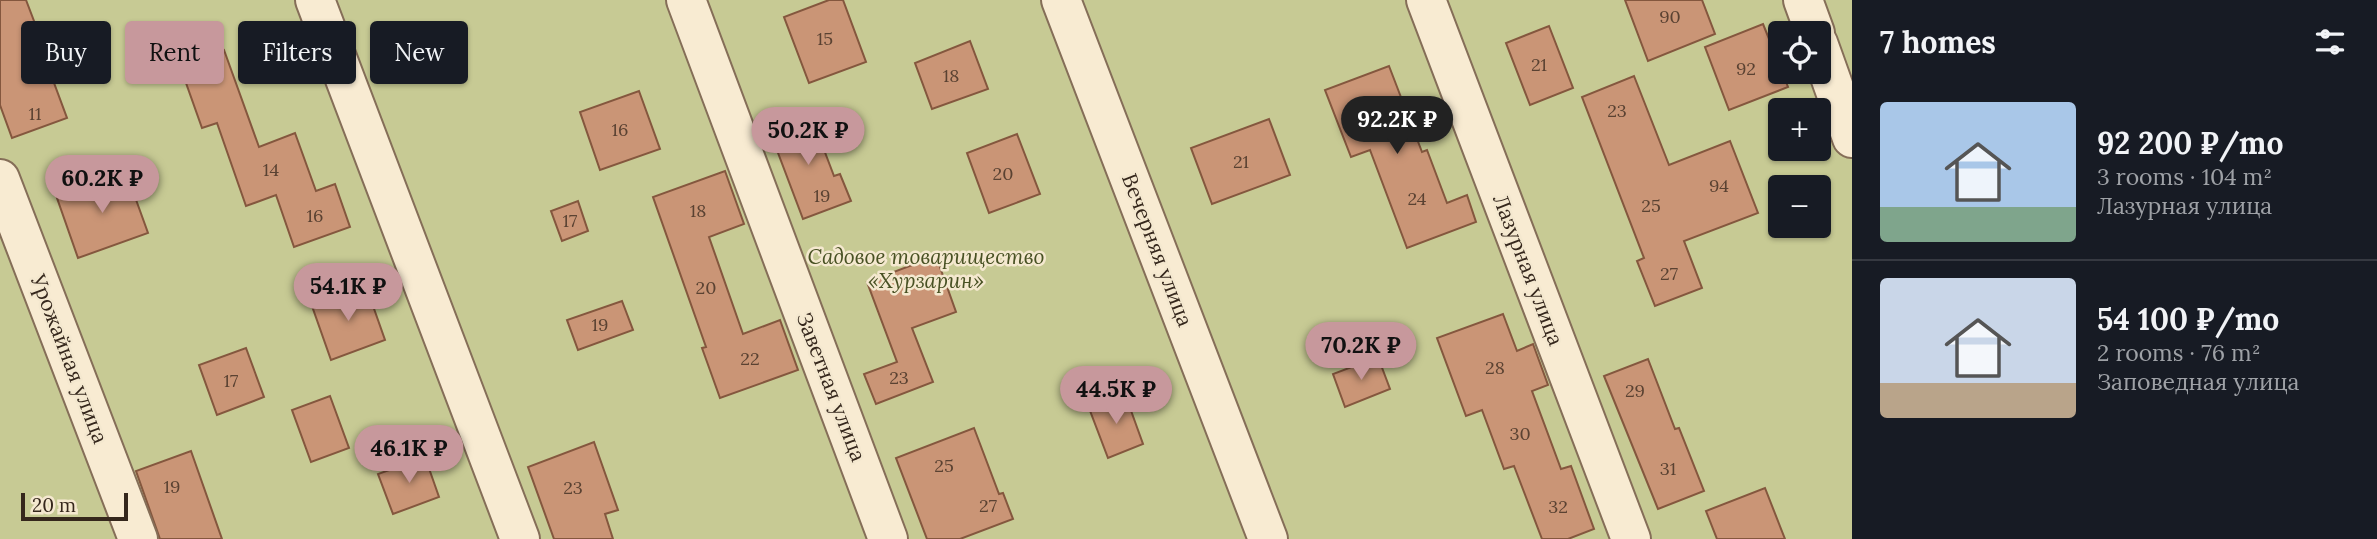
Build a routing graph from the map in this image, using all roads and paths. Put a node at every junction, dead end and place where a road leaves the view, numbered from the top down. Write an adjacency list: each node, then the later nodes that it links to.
1 (315, 0): 11 (street)
2 (686, 0): 12 (street, Заветная улица)
3 (1061, 0): 13 (street, Вечерняя улица)
4 (1426, 0): 14 (street, Лазурная улица)
5 (1803, 0): 6 (street)
6 (1811, 21)
7 (1831, 79): 8 (street)
8 (1852, 138)
9 (0, 179): 10 (street, Урожайная улица)
10 (138, 539)
11 (520, 539)
12 (888, 539)
13 (1268, 539)
14 (1631, 539)

